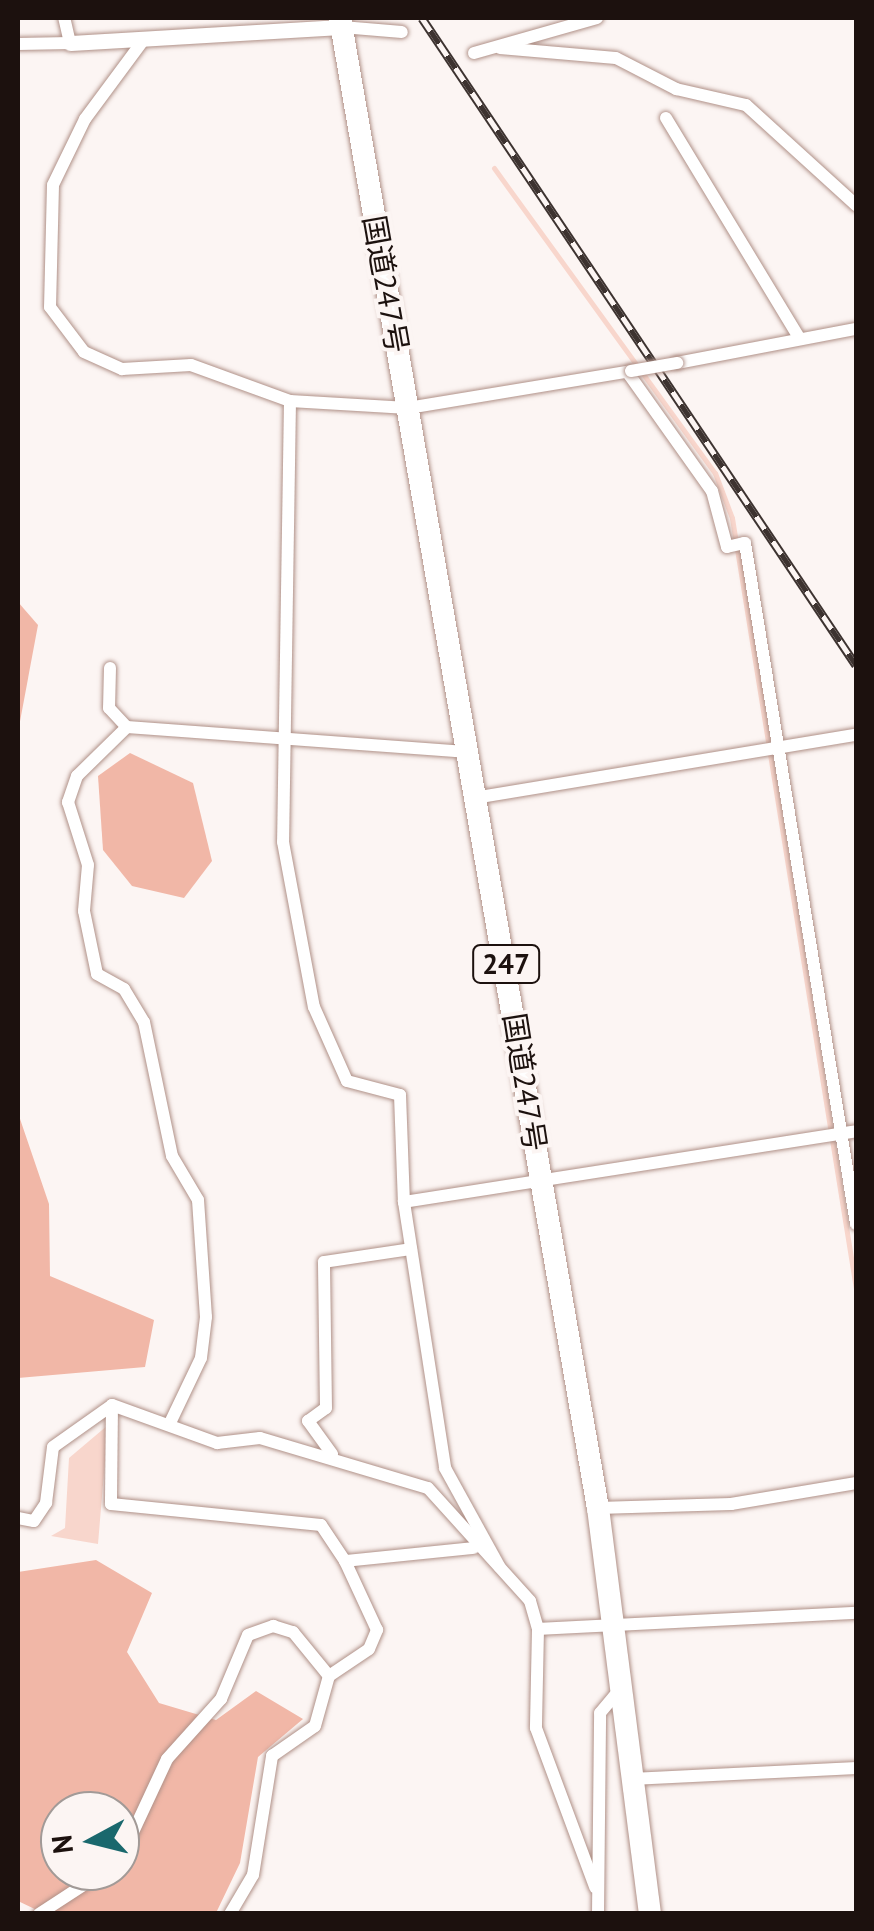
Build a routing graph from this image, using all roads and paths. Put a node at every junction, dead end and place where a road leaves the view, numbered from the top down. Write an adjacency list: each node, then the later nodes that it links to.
1 (64, 18): 6 (street)
2 (597, 18): 8 (street)
3 (341, 22): 4 (street); 5 (street); 16 (highway, 国道247号 / 247)
4 (402, 32)
5 (145, 38): 6 (street); 15 (street)
6 (70, 42): 7 (street)
7 (18, 44)
8 (500, 48): 9 (street); 11 (street)
9 (474, 53)
10 (666, 118): 13 (street)
11 (856, 205)
12 (856, 329): 13 (street)
13 (800, 339): 14 (street, bridge)
14 (629, 372): 16 (street); 21 (street)
15 (290, 401): 16 (street); 19 (street)
16 (408, 408): 22 (highway, 国道247号 / 247)
17 (110, 668): 18 (street)
18 (127, 726): 19 (street); 31 (street)
19 (284, 736): 22 (street); 27 (street)
20 (856, 736): 21 (street)
21 (778, 748): 23 (street); 25 (street)
22 (472, 752): 23 (highway, 国道247号 / 247)
23 (480, 797): 26 (highway, 国道247号 / 247)
24 (856, 1132): 25 (street)
25 (840, 1134): 26 (street); 28 (street)
26 (542, 1184): 27 (street); 34 (highway, 国道247号 / 247)
27 (404, 1202): 29 (street)
28 (856, 1224)
29 (411, 1249): 32 (street); 38 (street)
30 (112, 1405): 31 (street); 35 (street); 37 (street)
31 (171, 1422): 32 (street)
32 (338, 1459): 36 (street)
33 (856, 1483): 34 (street)
34 (598, 1508): 40 (highway, 国道247号 / 247)
35 (18, 1518)
36 (473, 1548): 37 (street); 38 (street)
37 (345, 1561): 42 (street)
38 (499, 1566): 41 (street)
39 (856, 1613): 40 (street)
40 (611, 1624): 41 (street); 43 (highway, 国道247号 / 247)
41 (538, 1629): 47 (street)
42 (329, 1676): 46 (street); 50 (street)
43 (620, 1689): 45 (highway, 国道247号 / 247); 47 (street)
44 (856, 1768): 45 (street)
45 (632, 1779): 52 (highway, 国道247号 / 247)
46 (140, 1818)
47 (595, 1887): 51 (street)
48 (74, 1891): 49 (street)
49 (39, 1914)
50 (230, 1914)
51 (598, 1914)
52 (650, 1914)

